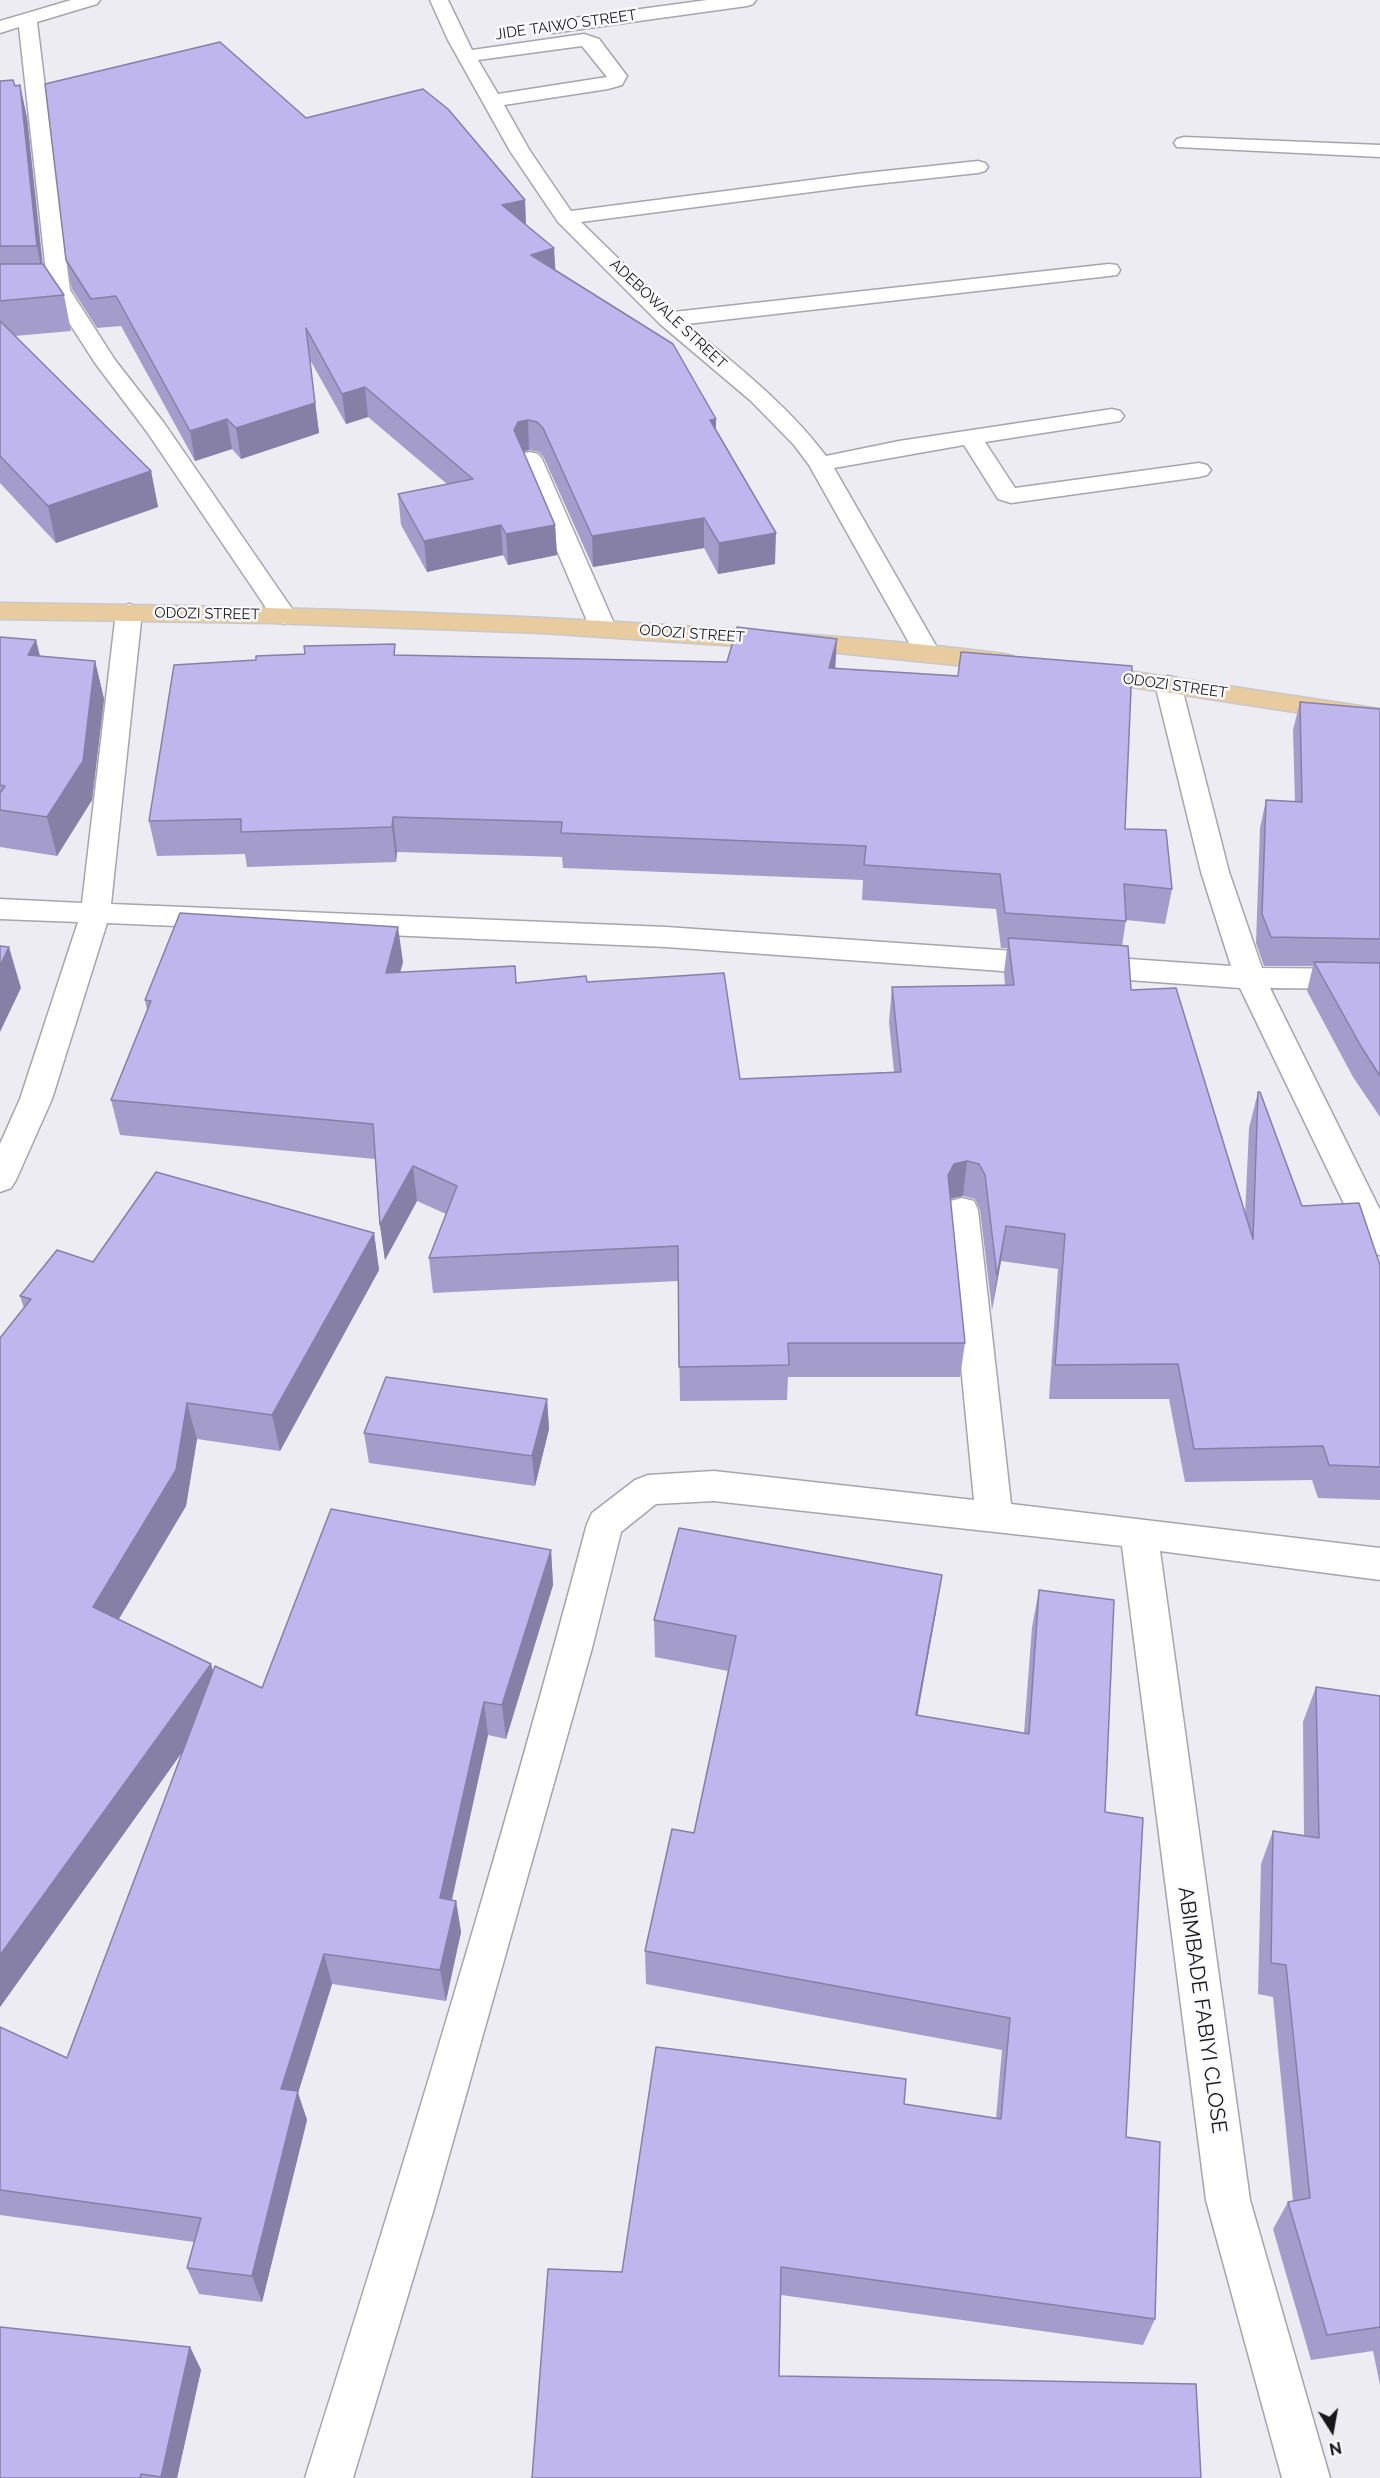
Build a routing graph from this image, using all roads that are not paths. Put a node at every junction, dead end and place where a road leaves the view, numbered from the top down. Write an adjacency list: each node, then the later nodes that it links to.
1 (91, 0): 4 (street)
2 (439, 0): 6 (street, ADEBOWALE STREET)
3 (747, 0): 6 (street, JIDE TAIWO STREET)
4 (27, 19): 5 (street); 16 (street)
5 (0, 27)
6 (462, 48): 7 (street); 9 (street, ADEBOWALE STREET)
7 (523, 48): 8 (street); 8 (street)
8 (551, 92): 9 (street)
9 (492, 101): 13 (street, ADEBOWALE STREET)
10 (1184, 143): 11 (street)
11 (1380, 151)
12 (978, 167): 13 (street)
13 (565, 218): 17 (street, ADEBOWALE STREET)
14 (1108, 270): 17 (street)
15 (35, 290): 16 (street)
16 (59, 290): 25 (street)
17 (668, 318): 21 (street, ADEBOWALE STREET)
18 (1112, 416): 19 (street)
19 (970, 437): 21 (street); 22 (street)
20 (530, 459): 26 (street)
21 (820, 464): 27 (street, ADEBOWALE STREET)
22 (1199, 470)
23 (0, 611): 24 (main road, ODOZI STREET)
24 (129, 612): 25 (main road, ODOZI STREET); 33 (street)
25 (284, 616): 26 (main road, ODOZI STREET)
26 (603, 628): 27 (main road, ODOZI STREET)
27 (926, 651): 28 (main road, ODOZI STREET)
28 (1029, 665)
29 (1064, 670): 30 (main road, ODOZI STREET)
30 (1168, 684): 31 (main road, ODOZI STREET); 34 (street)
31 (1380, 717)
32 (0, 909): 33 (street)
33 (96, 911): 34 (street); 36 (street)
34 (1250, 978): 35 (street); 38 (street)
35 (1380, 979)
36 (0, 1180)
37 (962, 1210): 39 (street)
38 (1380, 1243)
39 (994, 1517): 40 (street); 42 (street)
40 (1139, 1533): 41 (street); 43 (street, ABIMBADE FABIYI CLOSE)
41 (1380, 1564)
42 (329, 2478)
43 (1306, 2478)

